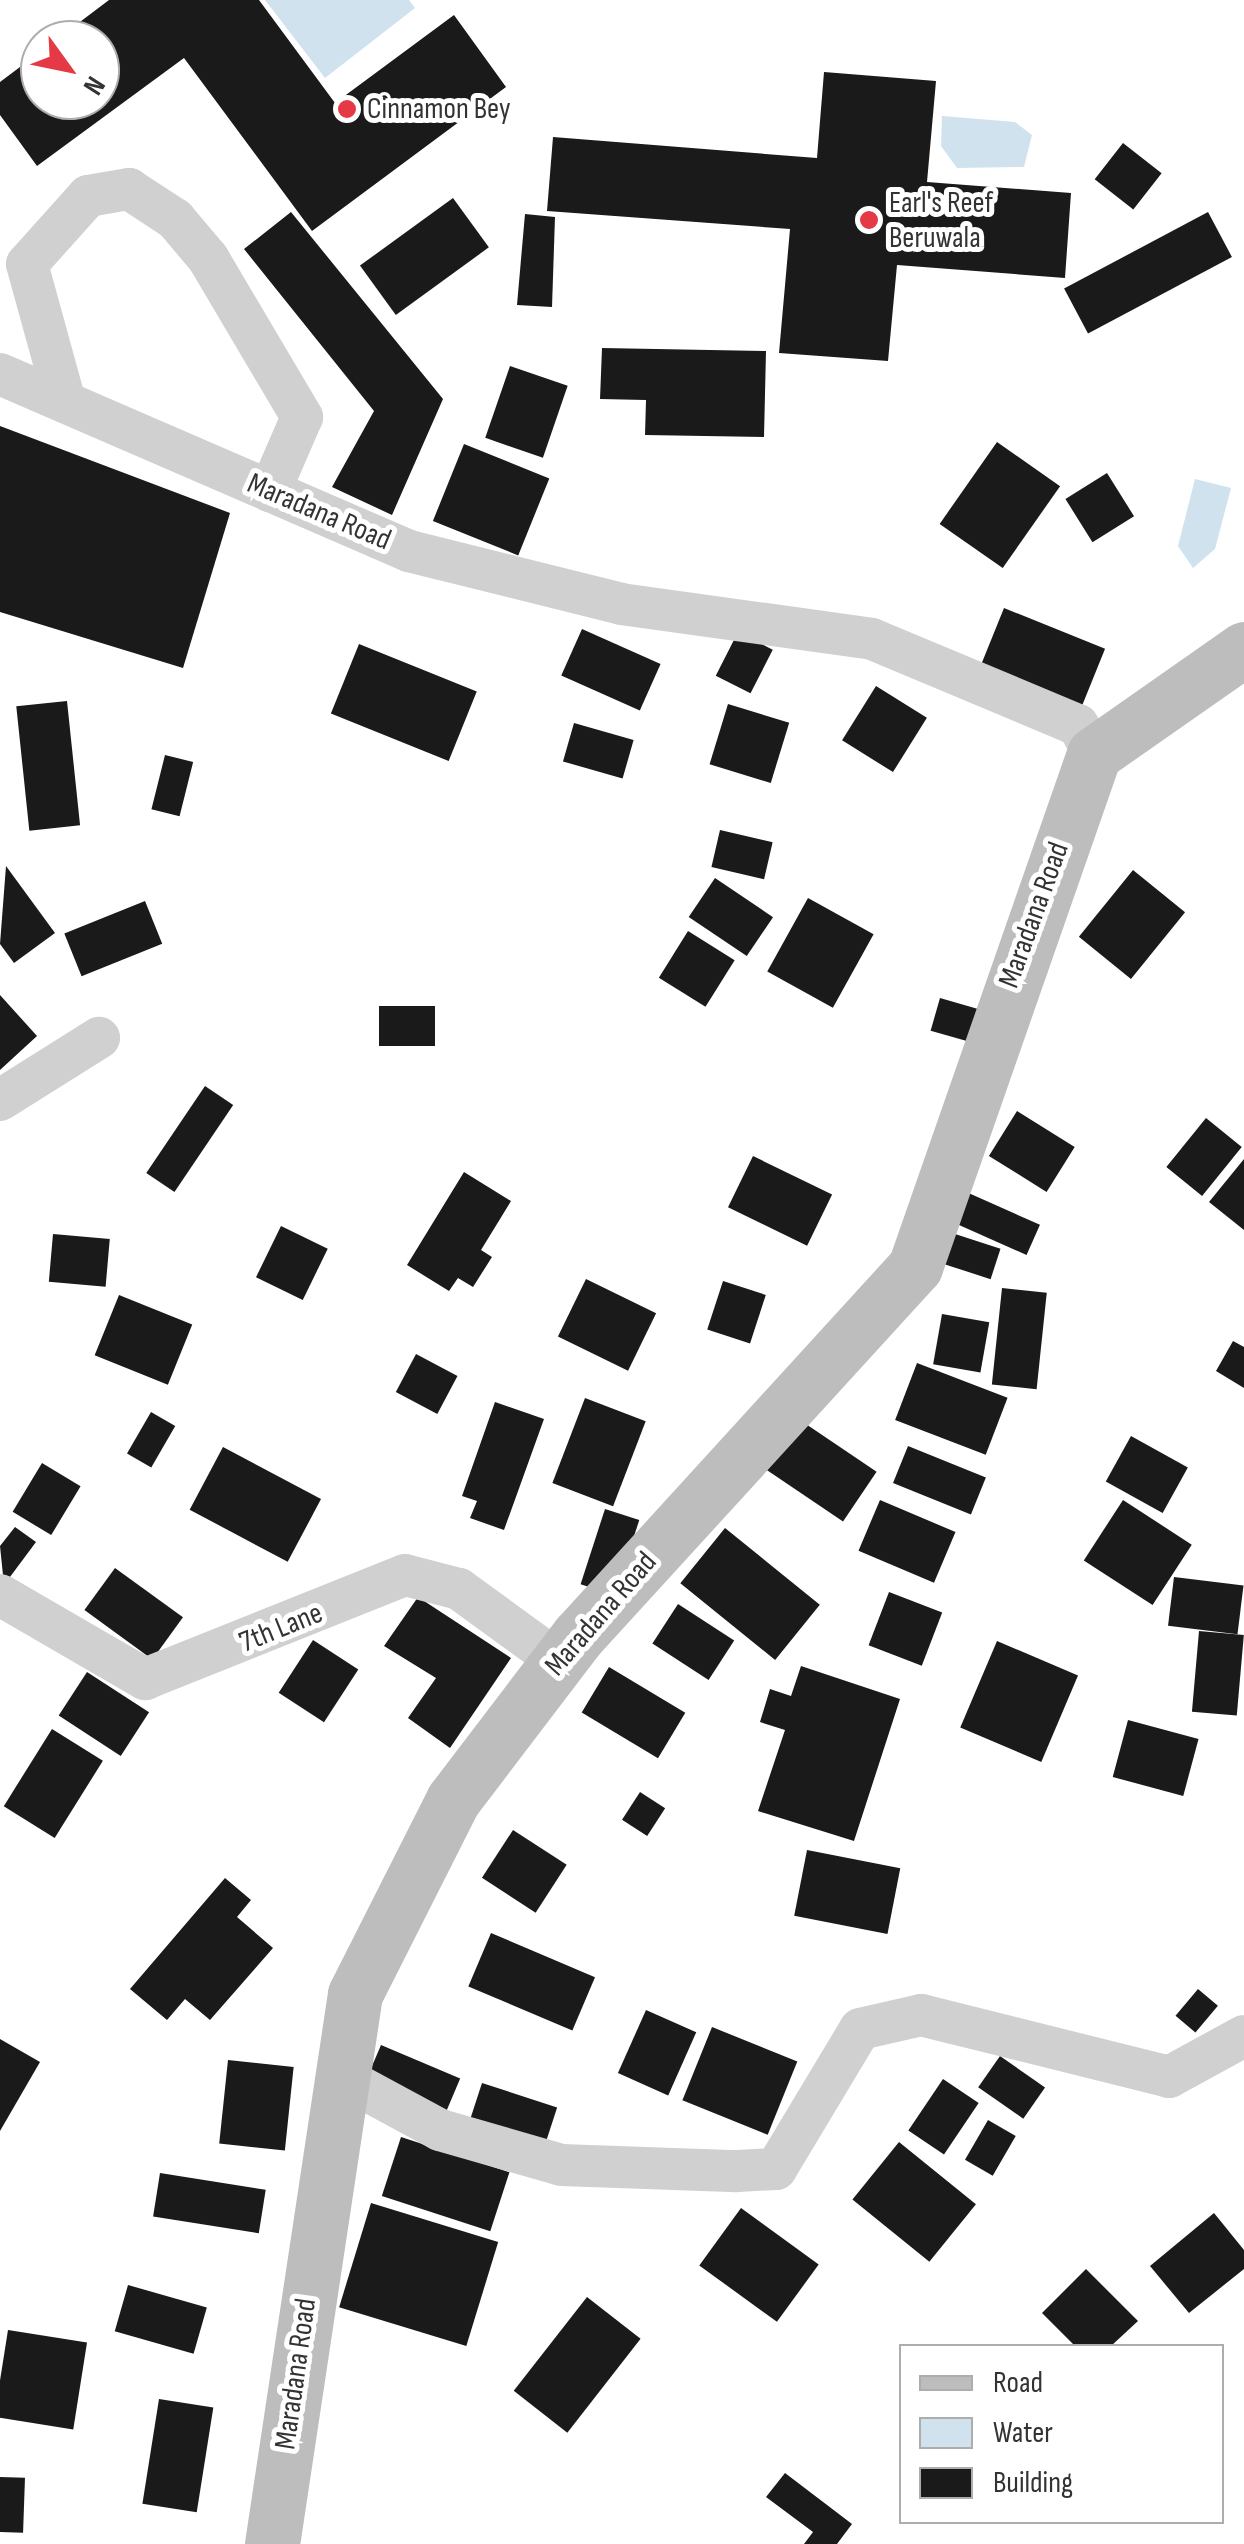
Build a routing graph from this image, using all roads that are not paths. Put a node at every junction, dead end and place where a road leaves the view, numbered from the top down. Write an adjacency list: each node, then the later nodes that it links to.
1 (0, 374): 2 (street, Maradana Road)
2 (64, 402): 3 (street, Maradana Road); 3 (street)
3 (270, 491): 5 (street, Maradana Road)
4 (1244, 649): 5 (street)
5 (1094, 754): 9 (street, Maradana Road)
6 (98, 1038): 7 (street)
7 (0, 1100)
8 (0, 1596): 9 (street, 7th Lane)
9 (558, 1661): 11 (street, Maradana Road)
10 (1244, 2036): 11 (street)
11 (342, 2077): 12 (street, Maradana Road)
12 (272, 2544)

